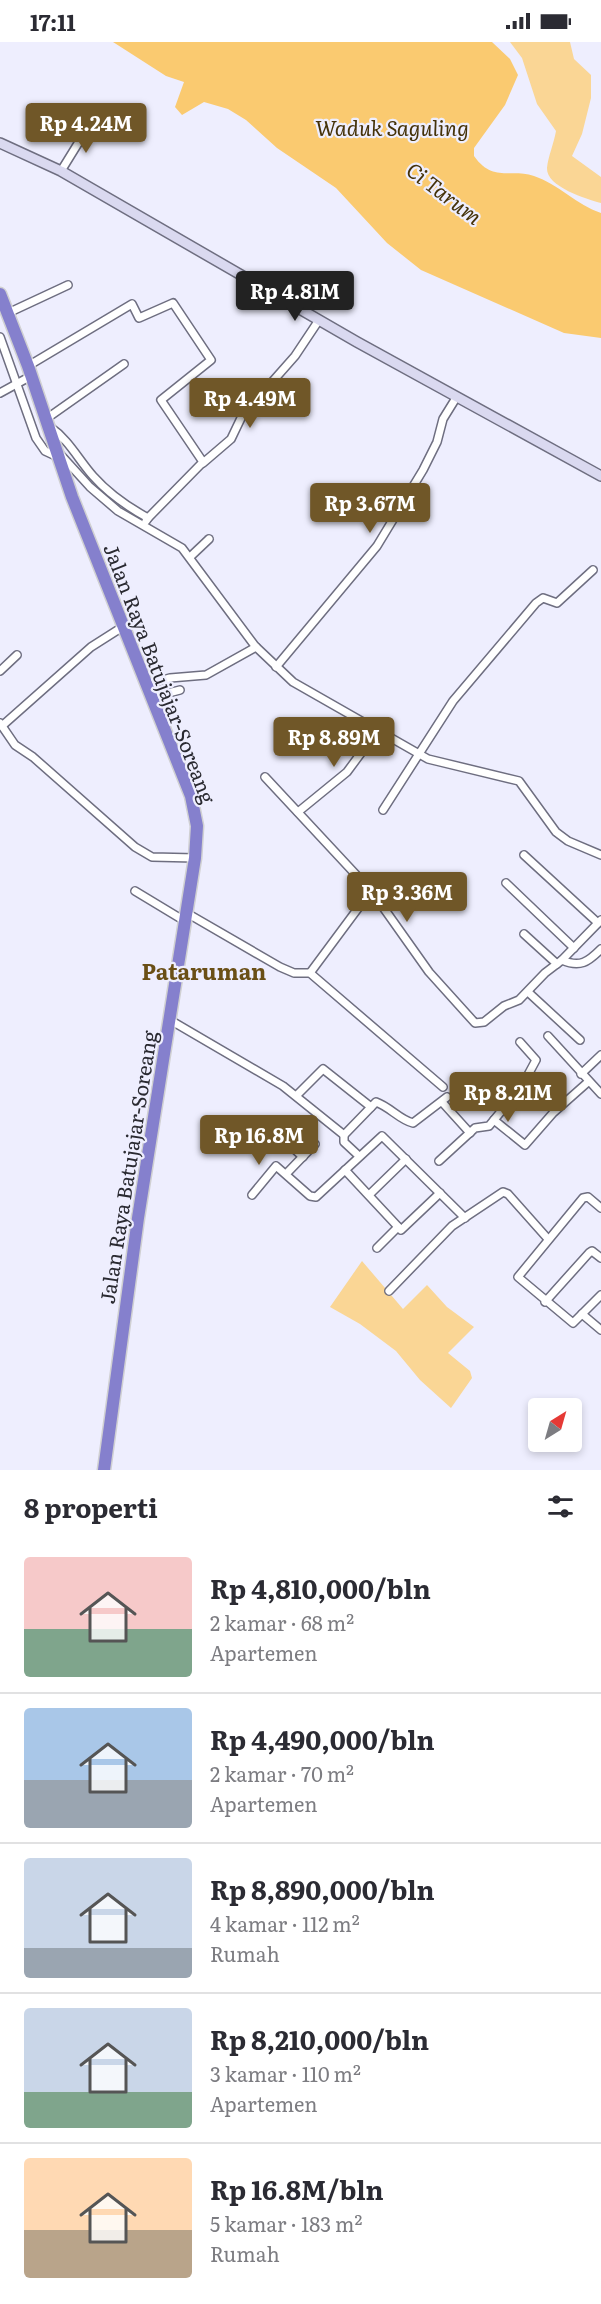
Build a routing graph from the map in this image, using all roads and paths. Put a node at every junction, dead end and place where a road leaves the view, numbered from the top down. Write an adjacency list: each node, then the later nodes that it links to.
1 (90, 124): 3 (street)
2 (0, 143): 3 (street)
3 (61, 171): 7 (street)
4 (68, 285): 6 (street)
5 (0, 294): 6 (highway, Jalan Raya Batujajar-Soreang)
6 (8, 313): 10 (highway, Jalan Raya Batujajar-Soreang)
7 (319, 320): 12 (street); 15 (street)
8 (0, 338): 10 (street)
9 (124, 364): 13 (street)
10 (25, 376): 11 (street); 13 (highway, Jalan Raya Batujajar-Soreang); 14 (street); 15 (street)
11 (0, 393)
12 (456, 398): 16 (street); 24 (street)
13 (48, 424): 14 (highway, Jalan Raya Batujajar-Soreang); 17 (street)
14 (56, 450): 17 (street); 21 (highway, Jalan Raya Batujajar-Soreang)
15 (203, 464): 17 (street)
16 (601, 476)
17 (146, 522): 19 (street)
18 (209, 538): 19 (street)
19 (190, 557): 22 (street)
20 (593, 570): 31 (street)
21 (124, 626): 26 (highway, Jalan Raya Batujajar-Soreang); 29 (street)
22 (256, 647): 24 (street); 26 (street)
23 (17, 655): 25 (street)
24 (276, 667): 30 (street)
25 (0, 671)
26 (147, 684): 28 (highway, Jalan Raya Batujajar-Soreang)
27 (180, 690): 28 (street)
28 (153, 697): 37 (highway, Jalan Raya Batujajar-Soreang)
29 (1, 724): 37 (street)
30 (378, 730): 31 (street); 34 (street)
31 (418, 753): 33 (street); 36 (street)
32 (265, 777): 34 (street)
33 (383, 810)
34 (298, 812): 48 (street)
35 (524, 855): 42 (street)
36 (601, 855)
37 (195, 858): 41 (highway, Jalan Raya Batujajar-Soreang)
38 (507, 883): 44 (street)
39 (135, 891): 41 (street)
40 (359, 907): 47 (street)
41 (184, 916): 47 (street); 49 (highway, Jalan Raya Batujajar-Soreang)
42 (599, 922): 44 (street)
43 (525, 934): 46 (street)
44 (574, 948): 46 (street)
45 (601, 948): 46 (street)
46 (560, 962): 48 (street)
47 (310, 974): 56 (street)
48 (528, 992): 51 (street)
49 (170, 1020): 58 (street); 85 (highway, Jalan Raya Batujajar-Soreang)
50 (548, 1036): 54 (street)
51 (580, 1040)
52 (520, 1042): 60 (street)
53 (601, 1054): 54 (street)
54 (581, 1074): 55 (street)
55 (588, 1082): 57 (street); 60 (street)
56 (443, 1087)
57 (601, 1094)
58 (297, 1095): 59 (street); 63 (street)
59 (371, 1107): 62 (street); 63 (street)
60 (494, 1120): 62 (street)
61 (270, 1128): 66 (street)
62 (470, 1133): 68 (street)
63 (344, 1135): 65 (street)
64 (315, 1144): 66 (street)
65 (359, 1156): 67 (street); 69 (street)
66 (303, 1157): 70 (street)
67 (406, 1159): 71 (street); 73 (street)
68 (439, 1161)
69 (345, 1170): 70 (street); 73 (street)
70 (287, 1173): 72 (street)
71 (440, 1193): 75 (street); 76 (street)
72 (252, 1195)
73 (369, 1195): 76 (street)
74 (601, 1208): 77 (street)
75 (465, 1218): 77 (street); 80 (street)
76 (398, 1227): 78 (street)
77 (548, 1239): 82 (street)
78 (377, 1248)
79 (601, 1258): 82 (street)
80 (389, 1291)
81 (601, 1295): 83 (street)
82 (545, 1302): 83 (street)
83 (582, 1314): 84 (street)
84 (601, 1330)
85 (104, 1470)

